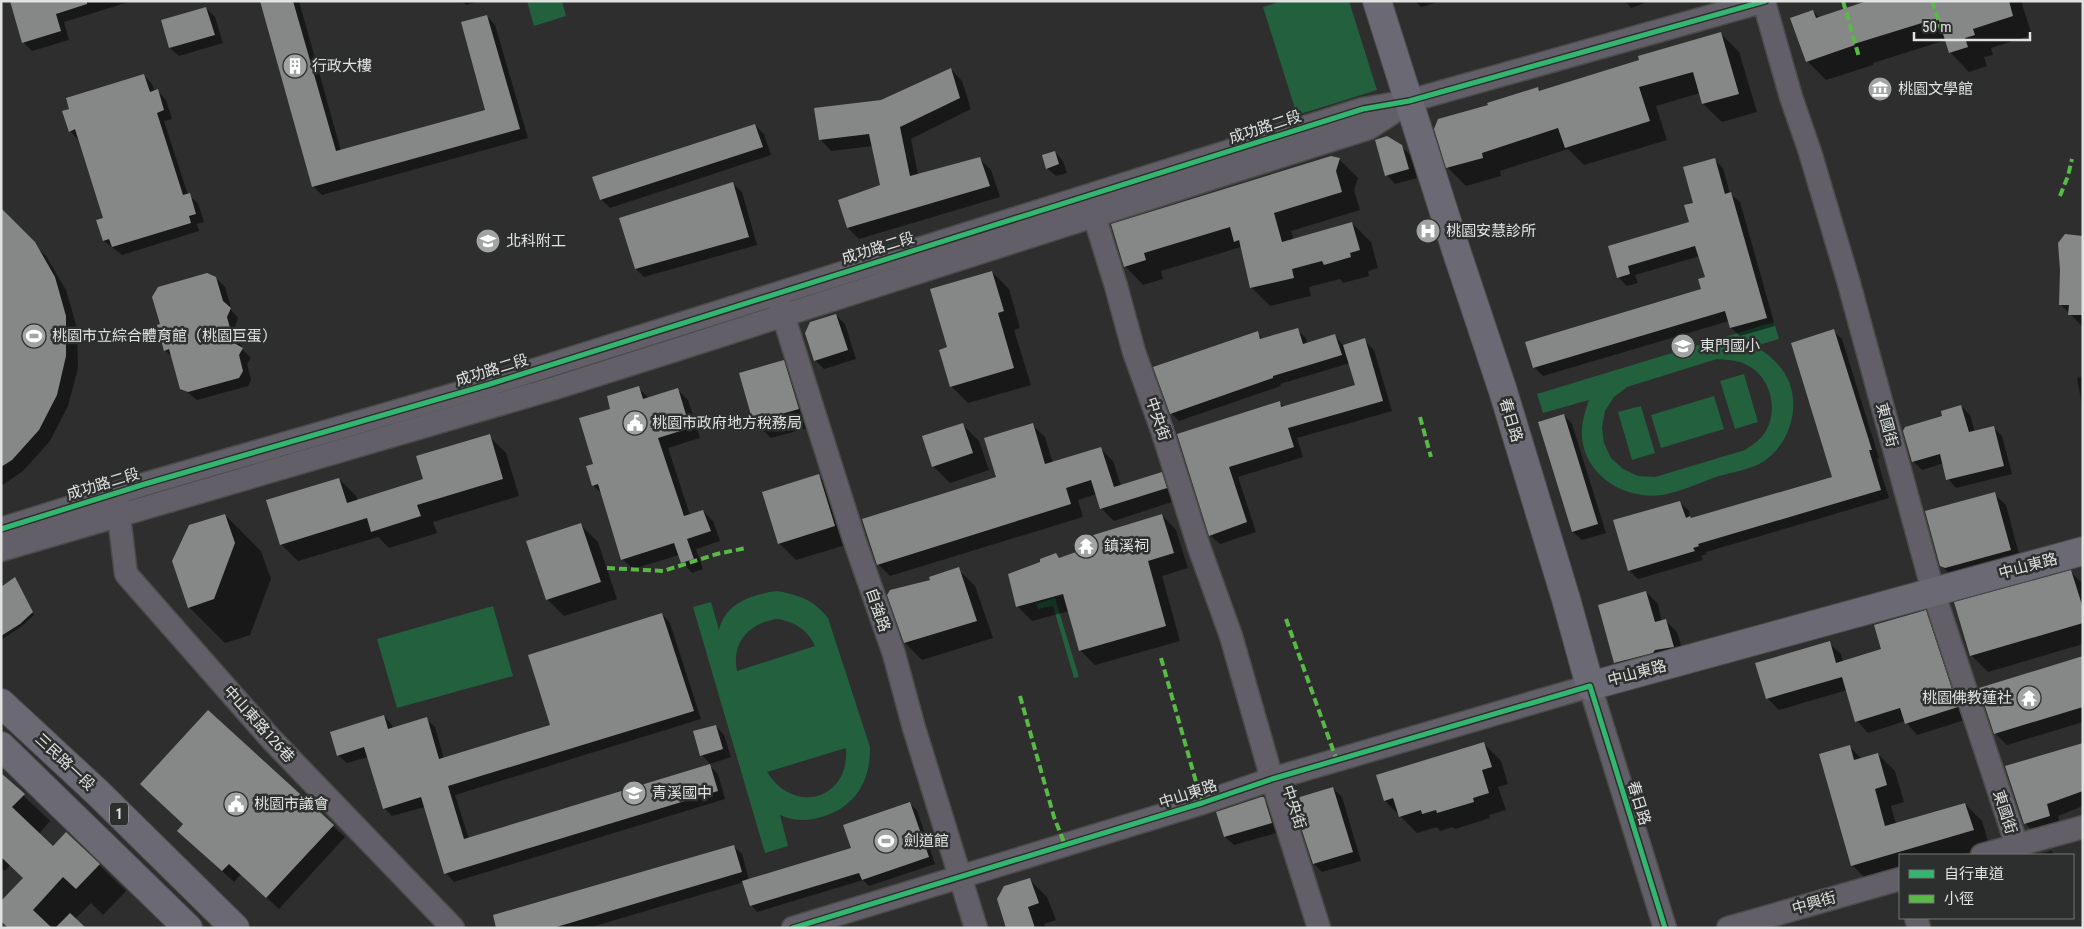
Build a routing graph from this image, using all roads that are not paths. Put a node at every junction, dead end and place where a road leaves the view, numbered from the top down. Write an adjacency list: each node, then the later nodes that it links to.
1 (1377, 1): 4 (main road, 春日路)
2 (1765, 2): 3 (street, 成功路二段); 17 (street, 東國街)
3 (1731, 6): 4 (street, 成功路二段)
4 (1409, 101): 5 (street, 成功路二段); 18 (main road, 春日路)
5 (1091, 206): 6 (street, 成功路二段); 7 (street, 成功路二段); 21 (street, 中央街)
6 (776, 293): 7 (street, 自強路); 8 (street, 成功路二段)
7 (783, 316): 9 (street, 成功路二段); 27 (street, 自強路)
8 (662, 330): 9 (street); 10 (street, 成功路二段)
9 (669, 352): 11 (street, 成功路二段)
10 (574, 358): 11 (street); 12 (street, 成功路二段)
11 (582, 380): 12 (street, 成功路二段)
12 (117, 503): 13 (street, 成功路二段); 31 (street, 中山東路126巷)
13 (39, 527): 14 (street, 成功路二段); 15 (street, 成功路二段)
14 (1, 529)
15 (1, 550)
16 (2083, 551): 17 (main road, 中山東路)
17 (1933, 591): 18 (main road, 中山東路); 25 (street, 東國街)
18 (1590, 686): 21 (street, 中山東路); 35 (street, 春日路)
19 (1, 702): 22 (main road, 三民路一段 / 1)
20 (1, 746): 23 (main road, 1)
21 (1272, 779): 27 (street, 中山東路); 34 (street, 中央街)
22 (98, 793): 23 (main road); 30 (main road, 三民路一段 / 1)
23 (72, 815): 29 (main road, 1)
24 (2083, 827): 25 (street)
25 (2017, 846): 26 (street)
26 (1986, 854)
27 (960, 878): 32 (street, 中山東路); 33 (street, 自強路)
28 (1899, 879): 36 (street, 中興街)
29 (188, 928)
30 (235, 928)
31 (453, 928)
32 (794, 928)
33 (976, 928)
34 (1319, 928)
35 (1665, 928)
36 (1728, 928)

